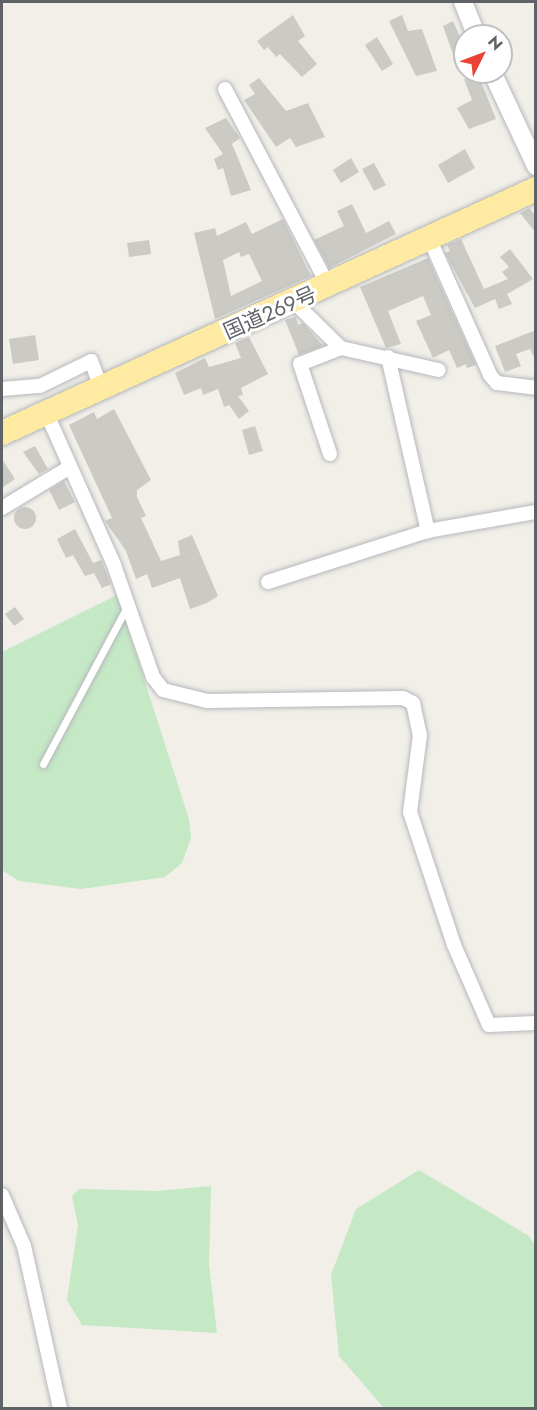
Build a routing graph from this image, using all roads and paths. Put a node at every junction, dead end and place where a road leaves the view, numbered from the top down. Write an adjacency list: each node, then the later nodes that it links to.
1 (463, 2): 2 (street)
2 (472, 24)
3 (498, 84): 5 (street)
4 (225, 89): 8 (street)
5 (536, 166)
6 (536, 189): 7 (highway, 国道269号)
7 (430, 240): 8 (highway, 国道269号); 13 (street)
8 (329, 287): 9 (highway, 国道269号)
9 (294, 302): 10 (street); 15 (highway, 国道269号)
10 (341, 348): 11 (street); 18 (street)
11 (388, 357): 12 (street); 22 (street)
12 (439, 370)
13 (536, 388)
14 (2, 389): 15 (street)
15 (102, 390): 16 (highway, 国道269号)
16 (46, 412): 17 (highway, 国道269号); 19 (street)
17 (2, 433)
18 (330, 454)
19 (70, 467): 20 (street); 24 (street)
20 (2, 508)
21 (536, 512): 22 (street)
22 (428, 531): 23 (street)
23 (268, 582)
24 (128, 605): 25 (lane); 26 (street)
25 (44, 764)
26 (536, 1023)
27 (2, 1195): 28 (street)
28 (60, 1408)

